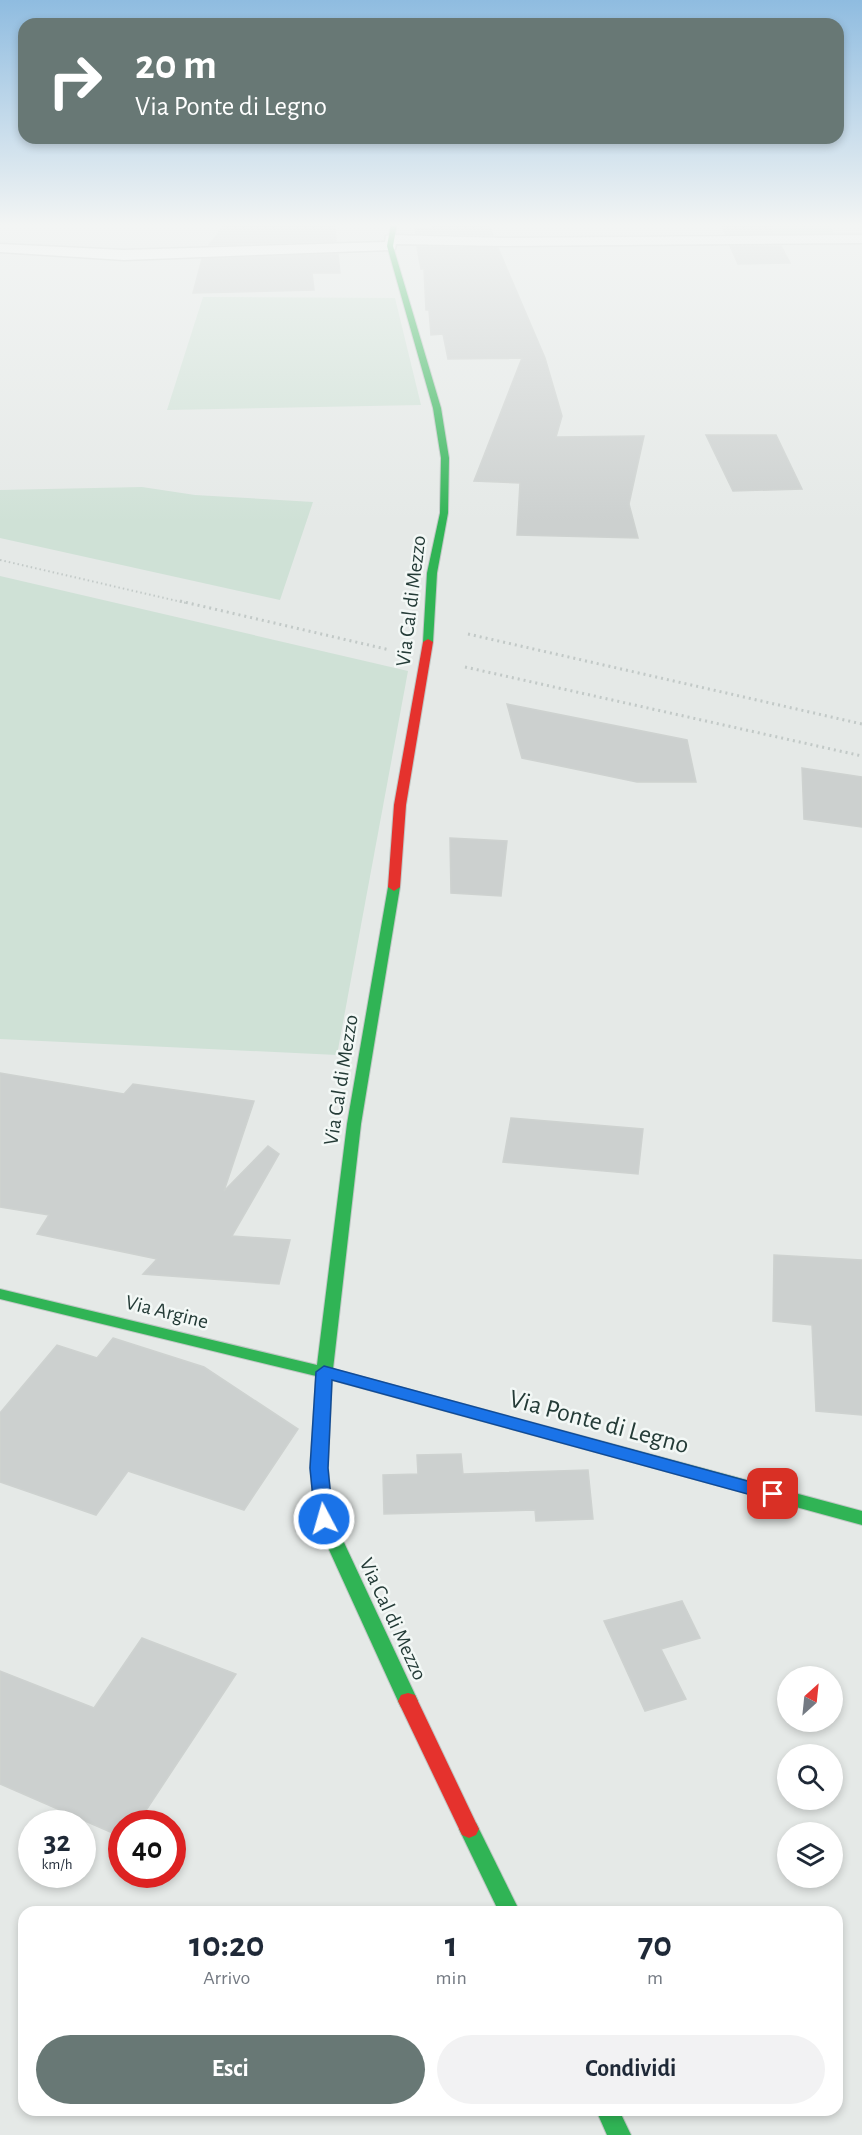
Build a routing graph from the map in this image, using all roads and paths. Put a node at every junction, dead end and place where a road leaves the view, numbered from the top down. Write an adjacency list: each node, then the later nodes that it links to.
1 (414, 324): 2 (street, Via Cal di Mezzo)
2 (429, 625): 3 (path); 5 (street, Via Cal di Mezzo)
3 (862, 724)
4 (0, 1294): 5 (street, Via Argine)
5 (324, 1372): 6 (street, Via Ponte di Legno); 7 (street, Via Cal di Mezzo)
6 (862, 1518)
7 (507, 1906)
8 (610, 2116): 9 (street)
9 (619, 2135)

